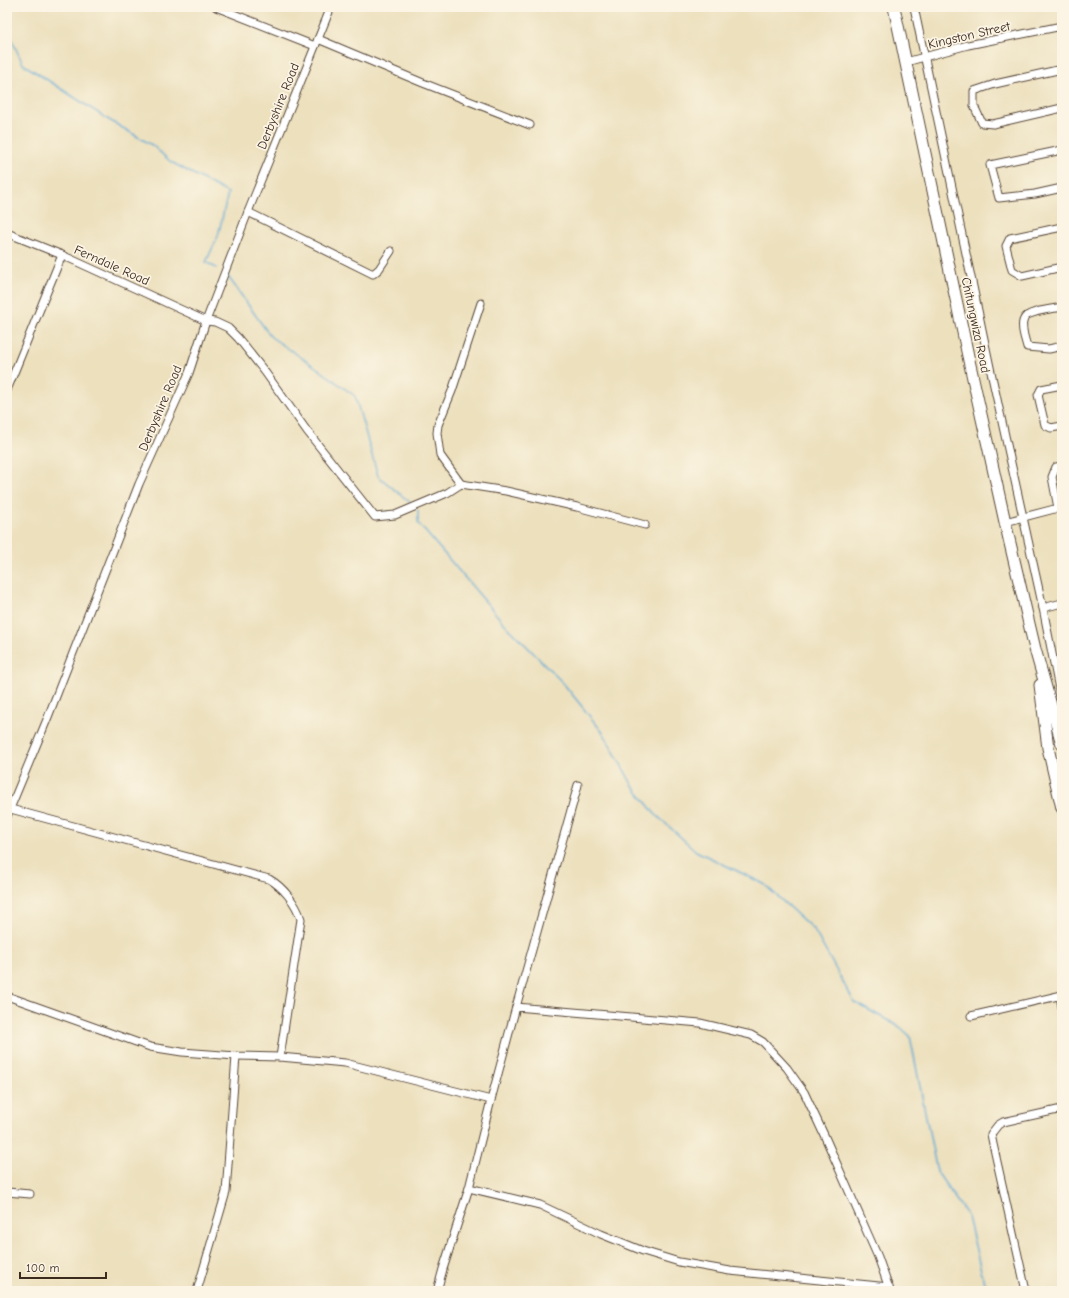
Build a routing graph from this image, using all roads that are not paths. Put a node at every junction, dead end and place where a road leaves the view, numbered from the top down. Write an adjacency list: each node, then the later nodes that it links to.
1 (216, 7): 6 (street)
2 (331, 7): 6 (street, Derbyshire Road)
3 (894, 7): 8 (main road, Chitungwiza Road)
4 (914, 7): 7 (street)
5 (1062, 26): 7 (street, Kingston Street)
6 (317, 43): 11 (street); 14 (street, Derbyshire Road)
7 (924, 57): 8 (street, Kingston Street); 30 (street)
8 (906, 62): 31 (main road, Chitungwiza Road)
9 (1062, 69): 10 (street)
10 (1062, 108)
11 (530, 124)
12 (1062, 150): 13 (street)
13 (1062, 188)
14 (248, 212): 17 (street); 22 (street, Derbyshire Road)
15 (1062, 227): 19 (street)
16 (7, 233): 18 (street, Ferndale Road)
17 (391, 251)
18 (62, 255): 22 (street, Ferndale Road); 25 (street)
19 (1062, 267)
20 (480, 303): 28 (street)
21 (1062, 307): 23 (street)
22 (206, 321): 28 (street, Ferndale Road); 39 (street, Derbyshire Road)
23 (1062, 346)
24 (1062, 385): 26 (street)
25 (7, 390)
26 (1062, 426)
27 (1062, 466): 29 (street)
28 (462, 484): 32 (street)
29 (1060, 508): 30 (street)
30 (1024, 517): 31 (street); 34 (street)
31 (1006, 522): 35 (main road, Chitungwiza Road)
32 (645, 525)
33 (1062, 603): 34 (street)
34 (1043, 608): 36 (street)
35 (1035, 649): 37 (main road); 40 (main road)
36 (1062, 704)
37 (1062, 744)
38 (578, 785): 44 (street)
39 (8, 808): 41 (street, Derbyshire Road); 48 (street)
40 (1062, 808)
41 (7, 816)
42 (7, 996): 47 (street)
43 (1061, 996): 45 (street); 46 (street)
44 (516, 1007): 49 (street); 54 (street)
45 (1062, 1007)
46 (971, 1016)
47 (236, 1056): 48 (street); 55 (street)
48 (280, 1057): 49 (street)
49 (491, 1100): 51 (street)
50 (1062, 1109): 57 (street)
51 (469, 1188): 54 (street); 56 (street)
52 (7, 1192): 53 (street)
53 (30, 1194)
54 (889, 1289)
55 (197, 1291)
56 (437, 1291)
57 (1026, 1291)

